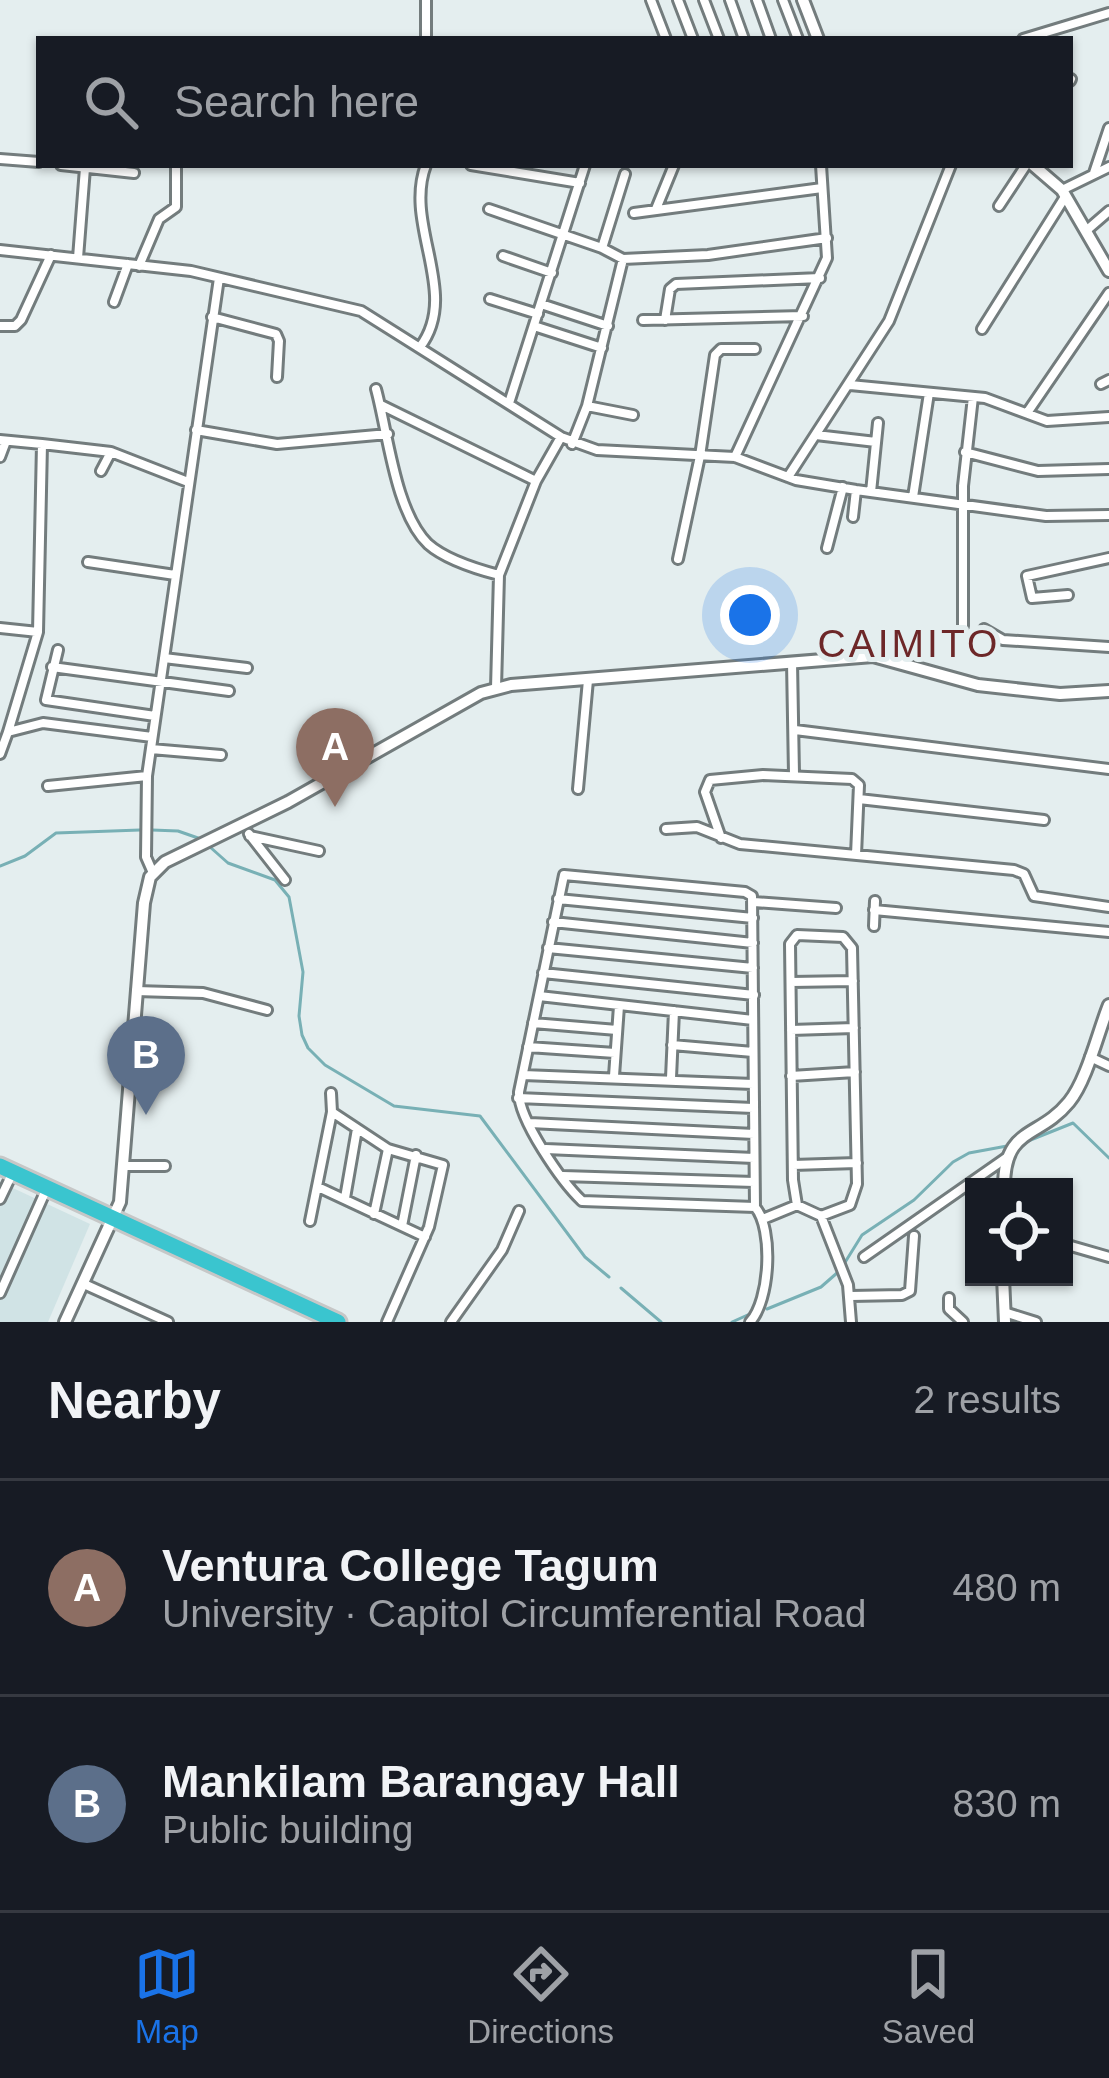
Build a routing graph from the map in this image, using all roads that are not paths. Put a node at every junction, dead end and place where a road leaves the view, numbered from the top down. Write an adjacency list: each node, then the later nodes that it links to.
1 (426, 0): 10 (street)
2 (651, 0): 11 (street)
3 (678, 0): 12 (street)
4 (704, 0): 13 (street)
5 (730, 0): 14 (street)
6 (757, 0): 15 (street)
7 (783, 0): 16 (street)
8 (803, 0): 17 (main road)
9 (1109, 13): 18 (street)
10 (427, 36)
11 (665, 36)
12 (692, 36)
13 (718, 36)
14 (743, 36)
15 (770, 36)
16 (797, 36)
17 (817, 36)
18 (1034, 36)
19 (1109, 128): 34 (street)
20 (0, 159): 21 (street)
21 (36, 163)
22 (1109, 166): 34 (street)
23 (85, 168): 33 (street); 51 (street)
24 (176, 168): 53 (street)
25 (425, 168): 70 (street)
26 (488, 168): 36 (street)
27 (584, 168): 36 (street)
28 (673, 168): 41 (street)
29 (821, 168): 37 (street)
30 (950, 168): 74 (street)
31 (1032, 168): 39 (street)
32 (1036, 168): 38 (main road)
33 (134, 173)
34 (1094, 173): 38 (street)
35 (625, 174): 47 (street)
36 (580, 183): 45 (street)
37 (822, 188): 41 (street); 46 (street)
38 (1064, 193): 44 (main road); 69 (street)
39 (999, 206)
40 (489, 209): 45 (street)
41 (655, 210): 42 (street)
42 (634, 212)
43 (1109, 212): 44 (street)
44 (1087, 230): 54 (main road)
45 (564, 235): 47 (street); 55 (street)
46 (827, 238): 52 (street); 57 (street)
47 (602, 248): 52 (street)
48 (0, 250): 49 (street)
49 (51, 256): 51 (street); 66 (street)
50 (502, 256): 55 (street)
51 (78, 259): 53 (street)
52 (623, 259): 68 (street)
53 (134, 265): 56 (street); 60 (street)
54 (1109, 272)
55 (552, 273): 61 (street)
56 (219, 278): 63 (street); 70 (street)
57 (820, 278): 62 (street); 65 (street)
58 (1109, 293): 81 (street)
59 (490, 298): 61 (street)
60 (114, 302)
61 (540, 309): 67 (street); 68 (street)
62 (803, 316): 65 (street); 97 (street)
63 (212, 317): 73 (street); 85 (street)
64 (643, 320): 65 (street)
65 (664, 320)
66 (0, 326)
67 (534, 326): 71 (street); 78 (street)
68 (608, 326): 71 (street)
69 (982, 329)
70 (420, 347): 78 (street)
71 (602, 348): 80 (street)
72 (755, 349): 95 (street)
73 (277, 376)
74 (850, 385): 76 (street); 87 (street)
75 (376, 389): 79 (street)
76 (929, 392): 77 (street); 106 (street)
77 (973, 397): 81 (street); 94 (street)
78 (509, 403): 88 (street)
79 (381, 405): 86 (street); 101 (street)
80 (586, 406): 82 (street); 92 (street)
81 (1027, 413): 83 (street)
82 (633, 416)
83 (1109, 418)
84 (878, 423): 90 (street)
85 (196, 430): 86 (street); 102 (street)
86 (388, 434): 115 (street)
87 (816, 435): 90 (street); 100 (street)
88 (561, 437): 92 (street); 101 (street)
89 (3, 441): 91 (street); 96 (street)
90 (876, 442): 105 (street)
91 (42, 444): 93 (street); 120 (street)
92 (572, 444): 95 (street)
93 (110, 452): 99 (street); 102 (street)
94 (965, 452): 98 (street); 107 (street)
95 (700, 456): 97 (street); 112 (street)
96 (0, 457)
97 (735, 457): 100 (street)
98 (1109, 470)
99 (101, 471)
100 (788, 477): 103 (street)
101 (536, 481): 115 (street)
102 (188, 482): 114 (street)
103 (843, 487): 104 (street); 110 (street)
104 (856, 490): 105 (street); 109 (street)
105 (871, 492): 106 (street)
106 (913, 497): 107 (street)
107 (962, 502): 108 (street); 117 (street)
108 (1109, 514)
109 (853, 518)
110 (827, 548)
111 (1109, 558): 116 (street)
112 (678, 559)
113 (88, 562): 114 (street)
114 (175, 575): 123 (street)
115 (499, 575): 131 (street)
116 (1068, 595)
117 (963, 626)
118 (0, 628): 120 (street)
119 (984, 629): 121 (street)
120 (38, 632): 136 (street)
121 (1109, 646)
122 (58, 650): 126 (street)
123 (164, 658): 125 (street); 129 (street)
124 (792, 662): 128 (main road); 133 (main road); 135 (street)
125 (209, 665): 127 (street); 130 (street)
126 (52, 668): 129 (street); 134 (street)
127 (247, 668)
128 (588, 680): 131 (main road); 145 (street)
129 (160, 681): 130 (street); 134 (street)
130 (206, 688): 132 (street)
131 (496, 688): 149 (main road)
132 (229, 691)
133 (1109, 691)
134 (155, 716): 137 (street)
135 (795, 730): 141 (street); 142 (street)
136 (8, 732): 137 (street); 139 (street)
137 (152, 737): 138 (street)
138 (151, 749): 140 (street); 143 (street)
139 (0, 754)
140 (221, 755)
141 (1109, 769)
142 (794, 775): 146 (street); 150 (street)
143 (147, 776): 144 (street); 153 (street)
144 (48, 786)
145 (578, 789)
146 (859, 799): 147 (street); 152 (street)
147 (1044, 820)
148 (666, 829): 150 (street)
149 (246, 830): 151 (street); 153 (main road); 154 (street)
150 (721, 839): 152 (street)
151 (319, 851)
152 (856, 856): 157 (street)
153 (153, 873): 169 (main road)
154 (285, 880)
155 (558, 899): 156 (street); 159 (street); 160 (street)
156 (754, 902): 158 (street); 159 (street)
157 (1109, 907)
158 (836, 908)
159 (753, 919): 163 (street)
160 (553, 922): 163 (street); 164 (street)
161 (874, 926): 162 (street)
162 (1109, 932)
163 (753, 943): 165 (street)
164 (548, 948): 165 (street); 166 (street)
165 (753, 968): 170 (street)
166 (543, 973): 170 (street); 171 (street)
167 (853, 981): 168 (street); 168 (street); 178 (street)
168 (791, 982): 180 (street)
169 (136, 991): 174 (street); 207 (main road)
170 (754, 995): 176 (street)
171 (539, 996): 173 (street); 177 (street)
172 (1109, 1005): 185 (main road)
173 (619, 1006): 175 (street); 179 (street)
174 (267, 1010)
175 (674, 1011): 176 (street); 181 (street)
176 (754, 1020): 183 (street)
177 (533, 1023): 179 (street); 182 (street)
178 (854, 1028): 180 (street); 187 (street)
179 (617, 1030): 184 (street)
180 (791, 1030): 190 (street)
181 (672, 1045): 183 (street); 191 (street)
182 (528, 1047): 184 (street); 188 (street)
183 (754, 1052): 192 (street)
184 (615, 1053): 189 (street)
185 (1089, 1057): 186 (street); 204 (main road)
186 (1109, 1066)
187 (855, 1072): 190 (street); 205 (street)
188 (523, 1075): 189 (street); 194 (street)
189 (614, 1076): 191 (street)
190 (791, 1076): 206 (street)
191 (670, 1078): 192 (street)
192 (753, 1084): 195 (street)
193 (331, 1094): 196 (street)
194 (518, 1098): 195 (street); 197 (street)
195 (753, 1108): 199 (street)
196 (332, 1112): 198 (street); 213 (street)
197 (529, 1124): 199 (street); 201 (street)
198 (357, 1129): 200 (street); 216 (street)
199 (754, 1133): 203 (street)
200 (388, 1149): 202 (street); 220 (street)
201 (544, 1149): 203 (street); 210 (street)
202 (416, 1155): 225 (street); 226 (street)
203 (754, 1158): 212 (street)
204 (1006, 1158): 211 (main road); 230 (street)
205 (857, 1163): 206 (street); 221 (street)
206 (793, 1165): 217 (street)
207 (123, 1166): 208 (street); 222 (main road)
208 (165, 1166)
209 (6, 1169): 214 (highway); 215 (street)
210 (561, 1176): 212 (street); 218 (street)
211 (1005, 1178)
212 (754, 1182): 218 (street)
213 (318, 1187): 216 (street); 224 (street)
214 (47, 1188): 222 (highway); 233 (street)
215 (0, 1199)
216 (345, 1199): 220 (street)
217 (797, 1205): 221 (street); 223 (street)
218 (754, 1207): 223 (street)
219 (519, 1211): 241 (street)
220 (374, 1214): 225 (street)
221 (821, 1216): 234 (street)
222 (114, 1219): 231 (main road); 239 (highway)
223 (763, 1219): 242 (street)
224 (310, 1221)
225 (402, 1226): 226 (street)
226 (424, 1237): 240 (street)
227 (914, 1237): 234 (street)
228 (1073, 1246): 229 (street)
229 (1109, 1256)
230 (864, 1257)
231 (84, 1284): 237 (main road); 238 (street)
232 (1003, 1286): 236 (main road)
233 (0, 1293)
234 (851, 1296): 243 (street)
235 (949, 1298): 244 (street)
236 (1005, 1317): 245 (street)
237 (65, 1322)
238 (168, 1322)
239 (338, 1322)
240 (387, 1322)
241 (451, 1322)
242 (749, 1322)
243 (850, 1322)
244 (962, 1322)
245 (1036, 1322)

